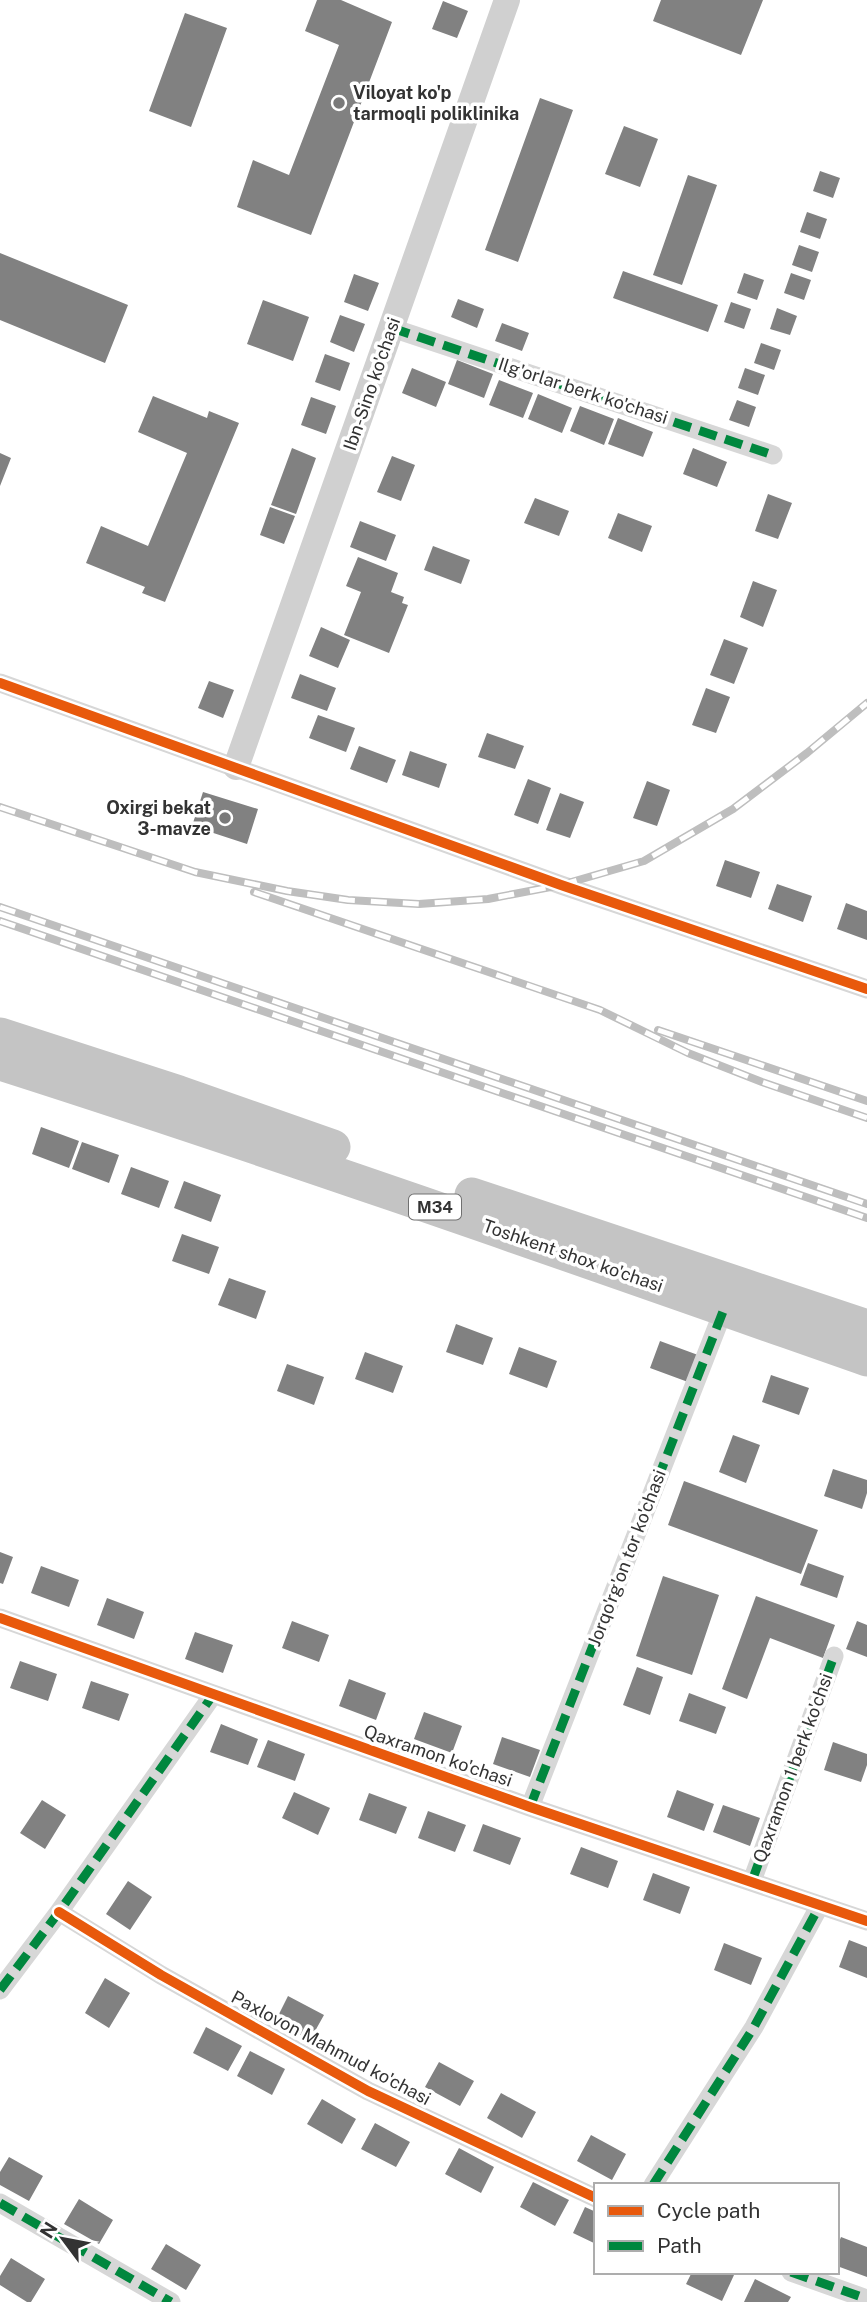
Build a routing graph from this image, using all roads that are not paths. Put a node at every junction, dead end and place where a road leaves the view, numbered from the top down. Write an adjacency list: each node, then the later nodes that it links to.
1 (507, 0): 2 (main road, Ibn-Sino ko'chasi)
2 (392, 328): 3 (street, Ilg'orlar berk ko'chasi); 5 (main road, Ibn-Sino ko'chasi)
3 (773, 454)
4 (0, 683): 5 (street)
5 (236, 767): 6 (street)
6 (867, 989)
7 (0, 1035): 9 (highway, Toshkent shox ko'chasi / M34)
8 (0, 1063): 9 (highway, Toshkent shox ko'chasi / M34)
9 (417, 1189): 10 (highway, Toshkent shox ko'chasi / M34); 11 (highway, Toshkent shox ko'chasi / M34)
10 (724, 1309): 12 (highway, Toshkent shox ko'chasi / M34); 16 (street, Jorqo'rg'on tor ko'chasi)
11 (867, 1327)
12 (867, 1359)
13 (0, 1618): 15 (street, Qaxramon ko'chasi)
14 (834, 1656): 17 (street, Qaxramon 1 berk ko'chsi)
15 (213, 1695): 16 (street, Qaxramon ko'chasi); 19 (street)
16 (530, 1807): 17 (street, Qaxramon ko'chasi)
17 (752, 1881): 18 (street, Qaxramon ko'chasi)
18 (820, 1905): 20 (street, Qaxramon ko'chasi); 22 (street)
19 (59, 1912): 21 (street); 23 (street, Paxlovon Mahmud ko'chasi)
20 (867, 1921)
21 (0, 1990)
22 (654, 2183)
23 (594, 2197)
24 (0, 2203): 27 (street)
25 (797, 2274): 26 (street)
26 (867, 2299)
27 (171, 2302)

